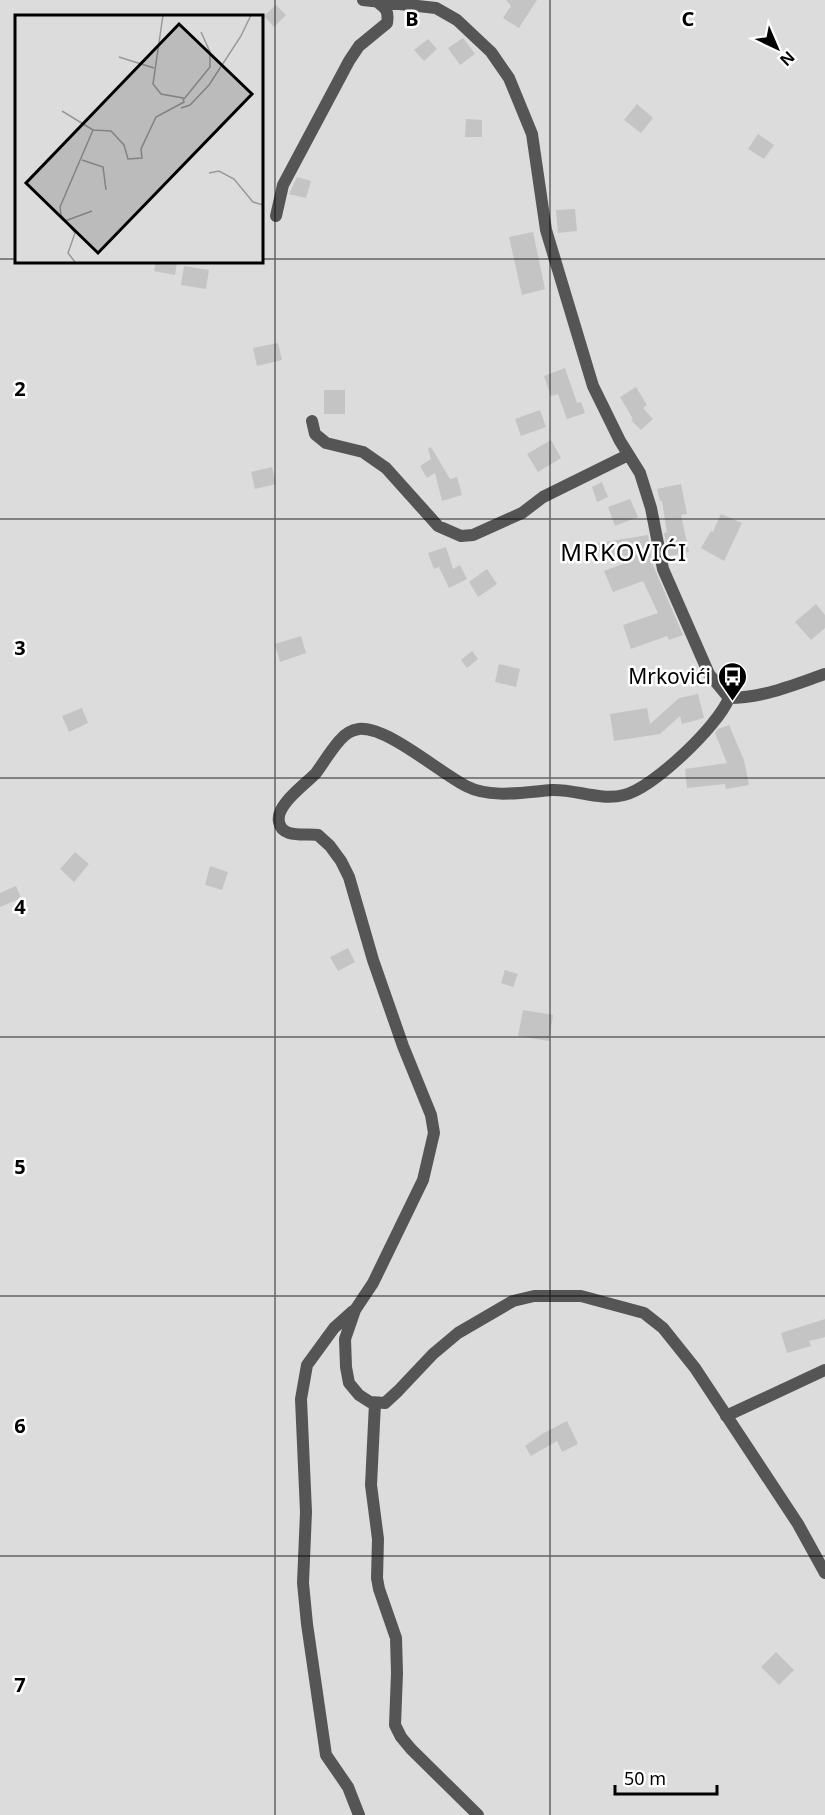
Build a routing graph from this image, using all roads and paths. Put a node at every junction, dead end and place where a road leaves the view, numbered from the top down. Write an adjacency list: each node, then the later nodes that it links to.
1 (363, 0): 2 (street)
2 (376, 1): 3 (street); 5 (street)
3 (276, 216)
4 (312, 422): 5 (street)
5 (628, 455): 7 (street)
6 (825, 674): 7 (street)
7 (729, 698): 8 (street)
8 (356, 1310): 10 (street); 13 (street)
9 (825, 1370): 11 (street)
10 (375, 1402): 11 (street); 14 (street)
11 (726, 1416): 12 (street)
12 (825, 1573)
13 (359, 1815)
14 (477, 1815)

